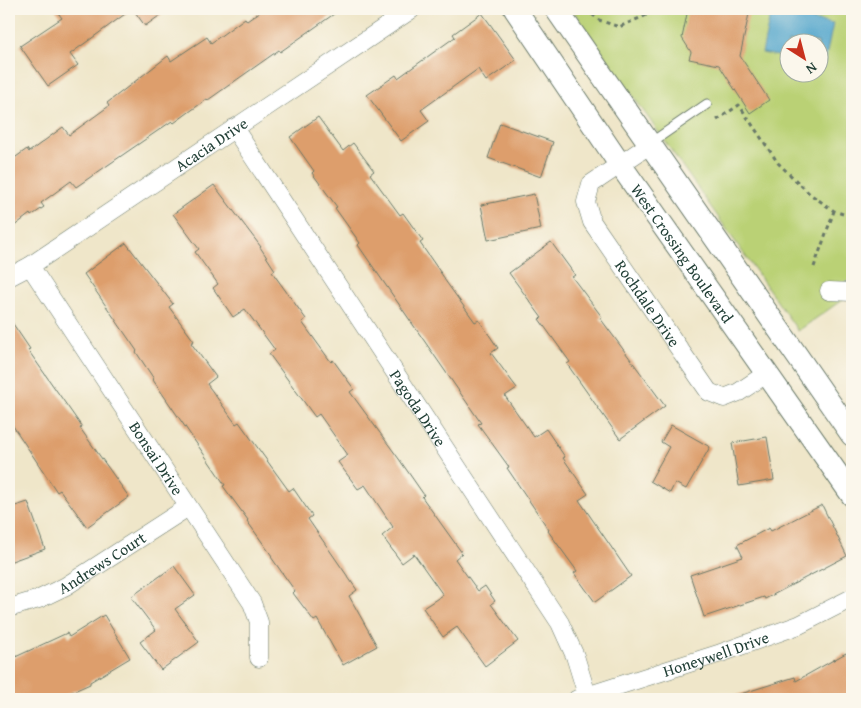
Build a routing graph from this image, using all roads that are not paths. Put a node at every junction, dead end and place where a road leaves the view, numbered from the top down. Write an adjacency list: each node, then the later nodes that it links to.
1 (412, 9): 5 (street, Acacia Drive)
2 (515, 9): 7 (street, West Crossing Boulevard)
3 (556, 9): 6 (street)
4 (707, 104): 6 (lane)
5 (234, 128): 8 (street, Acacia Drive); 19 (street, Pagoda Drive)
6 (649, 144): 7 (street); 13 (street)
7 (620, 163): 12 (street, West Crossing Boulevard); 12 (street, Rochdale Drive)
8 (30, 266): 9 (street, Acacia Drive); 15 (street, Bonsai Drive)
9 (9, 277)
10 (829, 292): 11 (street)
11 (852, 292)
12 (766, 374): 14 (street, West Crossing Boulevard)
13 (852, 435)
14 (852, 496)
15 (188, 507): 17 (street, Andrews Court); 18 (street, Bonsai Drive)
16 (852, 598): 19 (street, Honeywell Drive)
17 (9, 608)
18 (259, 658)
19 (582, 697)

